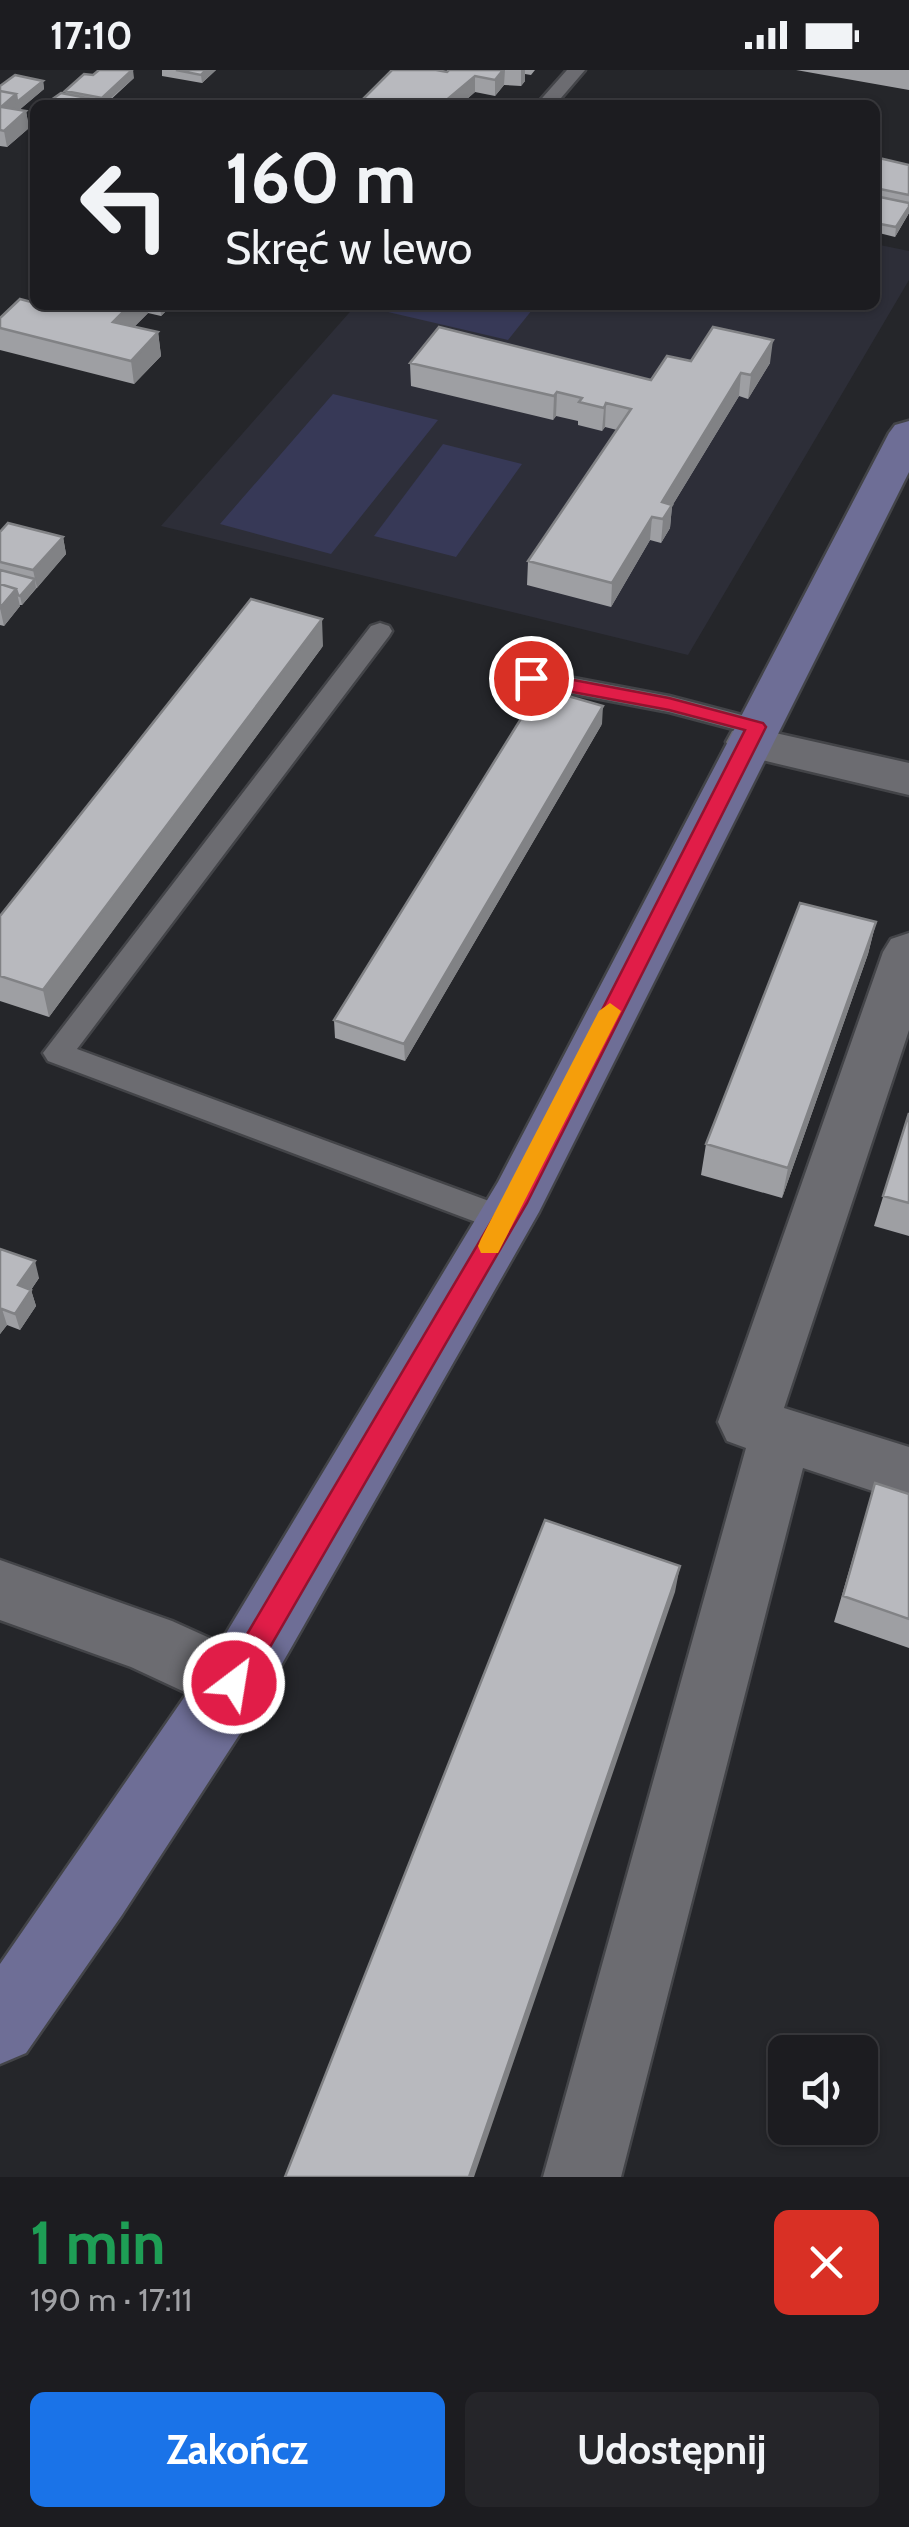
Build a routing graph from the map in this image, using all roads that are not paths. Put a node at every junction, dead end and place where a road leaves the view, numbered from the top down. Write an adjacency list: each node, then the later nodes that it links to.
1 (576, 70): 2 (lane)
2 (550, 100)
3 (909, 434): 6 (street)
4 (380, 631): 9 (lane)
5 (531, 678): 6 (lane)
6 (752, 735): 7 (street); 9 (street)
7 (909, 779)
8 (909, 952): 10 (street)
9 (504, 1220): 13 (street)
10 (782, 1434): 11 (street); 15 (street)
11 (909, 1475)
12 (0, 1590): 13 (street)
13 (234, 1683): 14 (street)
14 (0, 2027)
15 (582, 2177)

